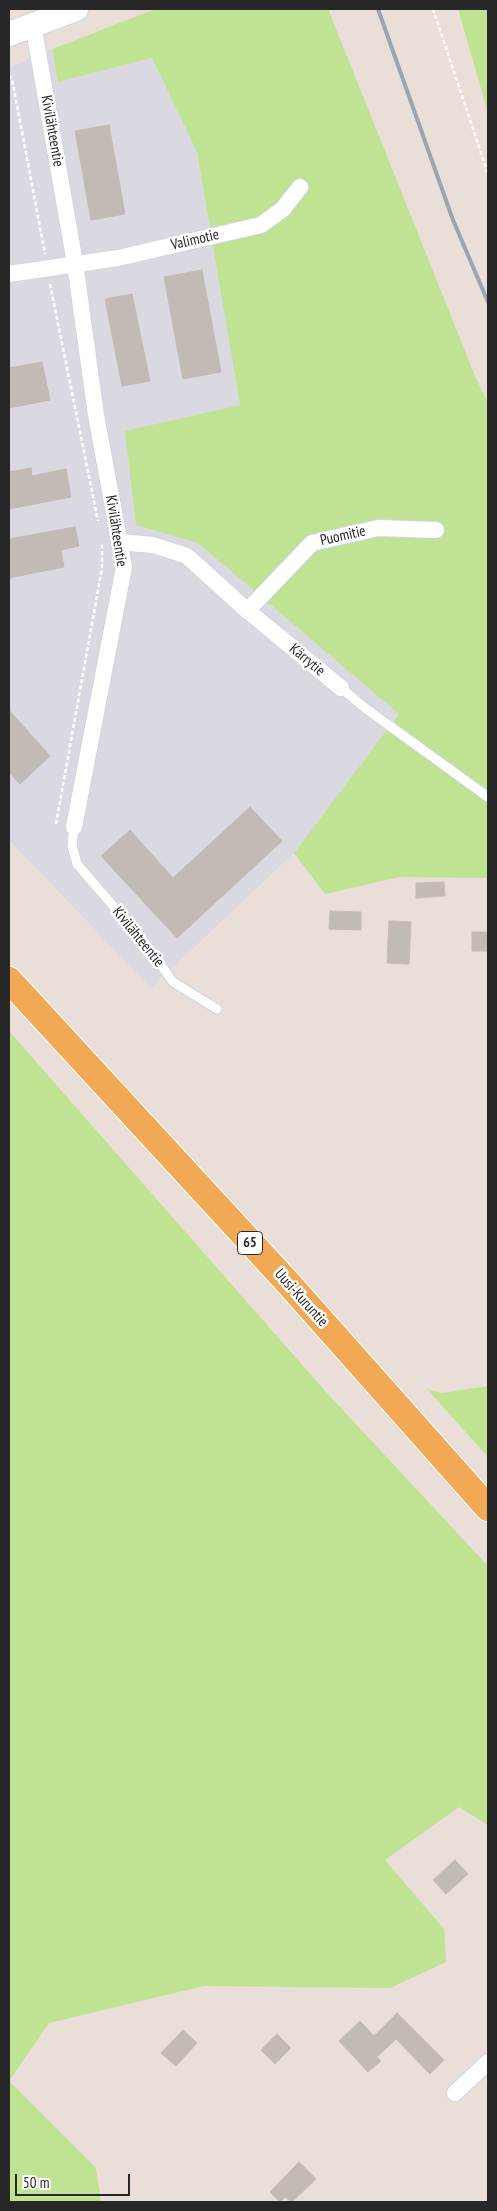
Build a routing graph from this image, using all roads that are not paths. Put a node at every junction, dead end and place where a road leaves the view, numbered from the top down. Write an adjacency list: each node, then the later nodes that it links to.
1 (76, 9): 2 (main road)
2 (33, 24): 3 (main road); 5 (street, Kivilähteentie)
3 (9, 34)
4 (300, 187): 5 (street, Valimotie)
5 (75, 264): 6 (street, Valimotie); 8 (street, Kivilähteentie)
6 (9, 274)
7 (436, 530): 9 (street, Puomitie)
8 (120, 542): 9 (street, Kärrytie); 12 (street, Kivilähteentie)
9 (248, 611): 10 (street, Kärrytie)
10 (340, 688): 11 (lane, Kärrytie)
11 (488, 797)
12 (74, 827): 14 (lane, Kivilähteentie)
13 (9, 980): 15 (main road, Uusi-Kuruntie / 65)
14 (218, 1009)
15 (488, 1508)
16 (488, 2062): 17 (street)
17 (455, 2093)

